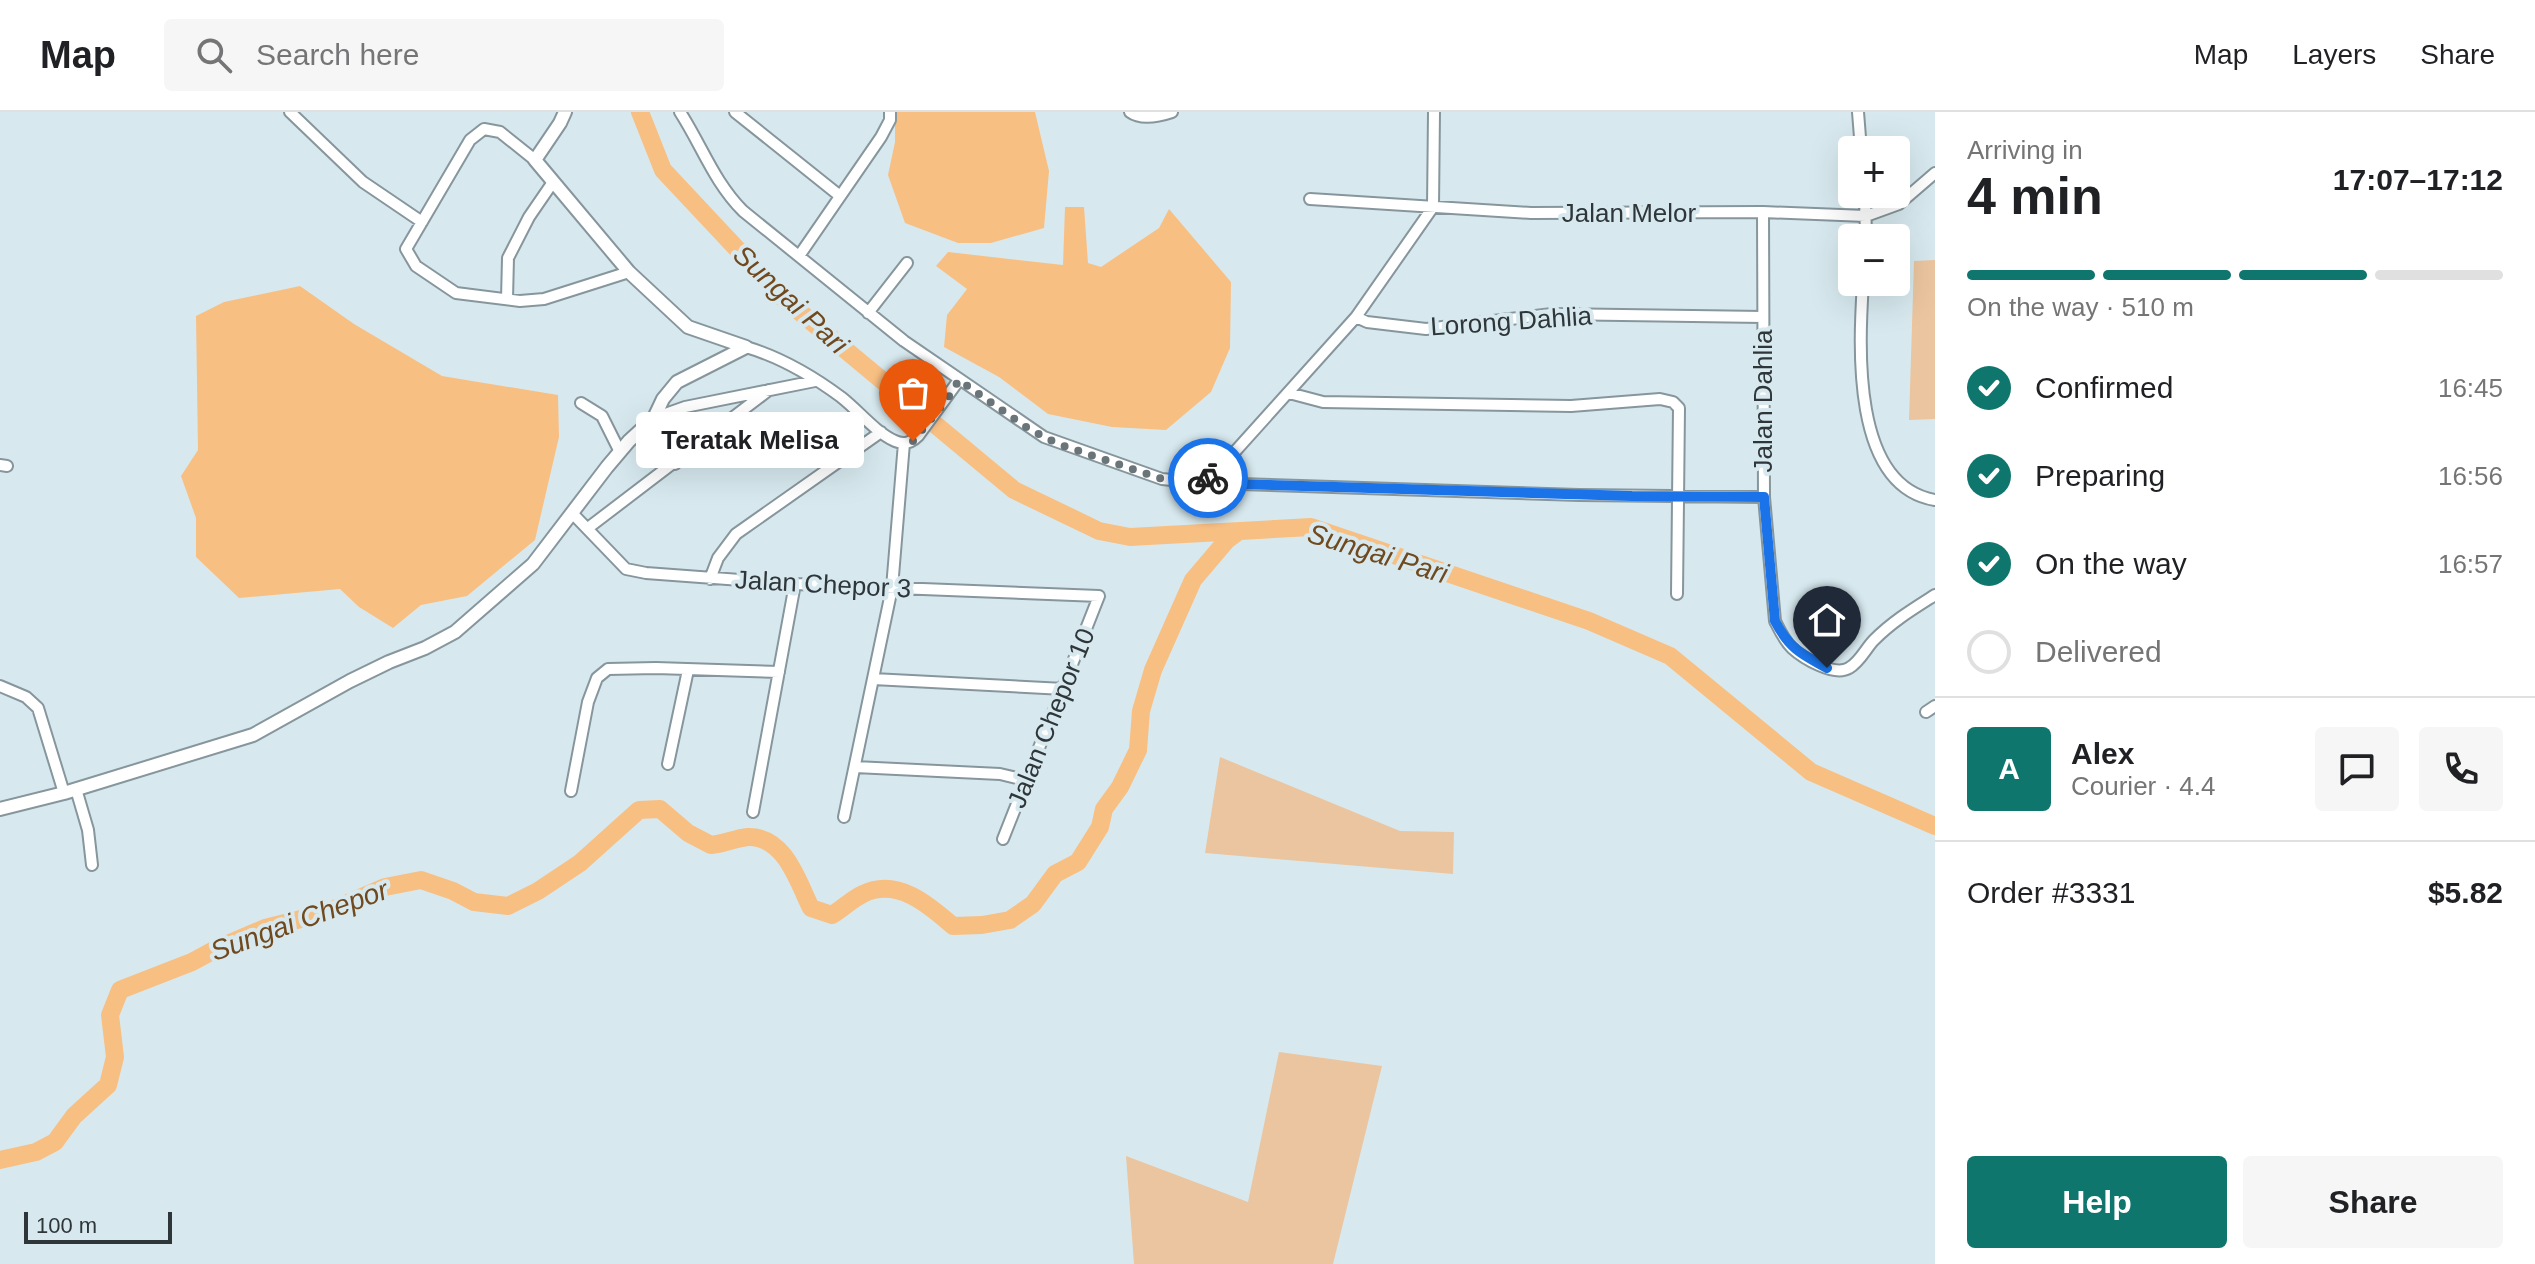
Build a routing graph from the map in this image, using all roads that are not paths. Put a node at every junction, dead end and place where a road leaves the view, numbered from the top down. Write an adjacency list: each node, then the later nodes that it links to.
1 (290, 112): 20 (street)
2 (565, 112): 11 (street)
3 (680, 112): 22 (street)
4 (735, 112): 14 (street)
5 (890, 112): 14 (street)
6 (1130, 112): 7 (street)
7 (1172, 112)
8 (1434, 112): 16 (street)
9 (1858, 112): 10 (street)
10 (1860, 136)
11 (535, 160): 13 (street); 20 (street)
12 (1935, 173): 19 (street, Jalan Melor)
13 (553, 182): 24 (street); 26 (street)
14 (840, 196): 22 (street)
15 (1310, 199): 16 (street, Jalan Melor)
16 (1433, 207): 18 (street, Jalan Melor); 28 (street)
17 (1866, 208): 19 (street)
18 (1763, 212): 19 (street, Jalan Melor); 29 (street, Jalan Dahlia)
19 (1866, 216): 21 (street)
20 (422, 222): 26 (street)
21 (1866, 224)
22 (799, 256): 27 (street)
23 (907, 263): 27 (street)
24 (629, 272): 26 (street); 30 (street)
25 (1863, 296): 44 (street)
26 (507, 299)
27 (868, 313): 31 (street)
28 (1356, 317): 29 (street, Lorong Dahlia); 34 (street)
29 (1763, 317): 43 (street, Jalan Dahlia)
30 (746, 347): 32 (street); 36 (street)
31 (959, 380): 38 (street); 41 (street)
32 (815, 381): 33 (street); 37 (street)
33 (769, 390): 36 (street); 40 (street)
34 (1289, 393): 41 (street); 42 (street)
35 (581, 403): 39 (street)
36 (654, 418): 39 (street); 40 (street)
37 (881, 432): 38 (street); 47 (street)
38 (904, 443): 49 (street)
39 (620, 452): 45 (street)
40 (675, 464): 46 (street)
41 (1213, 476): 42 (street)
42 (1679, 495): 43 (street); 50 (street)
43 (1764, 497): 51 (street, Jalan Dahlia)
44 (1935, 500)
45 (573, 514): 46 (street, Jalan Chepor 3); 61 (street)
46 (588, 528): 47 (street, Jalan Chepor 3)
47 (710, 579): 48 (street, Jalan Chepor 3)
48 (795, 584): 49 (street, Jalan Chepor 3); 54 (street)
49 (892, 588): 52 (street, Jalan Chepor 3); 55 (street)
50 (1677, 594)
51 (1935, 595)
52 (1099, 596): 57 (street, Jalan Chepor 10)
53 (688, 670): 54 (street); 58 (street); 62 (street)
54 (779, 672): 64 (street)
55 (873, 679): 57 (street); 59 (street)
56 (0, 686): 61 (street)
57 (1064, 689): 60 (street, Jalan Chepor 10)
58 (668, 764)
59 (855, 767): 60 (street); 65 (street)
60 (1025, 780): 66 (street, Jalan Chepor 10)
61 (70, 791): 63 (street); 67 (street)
62 (571, 791)
63 (0, 809)
64 (753, 812)
65 (844, 817)
66 (1003, 839)
67 (92, 865)

